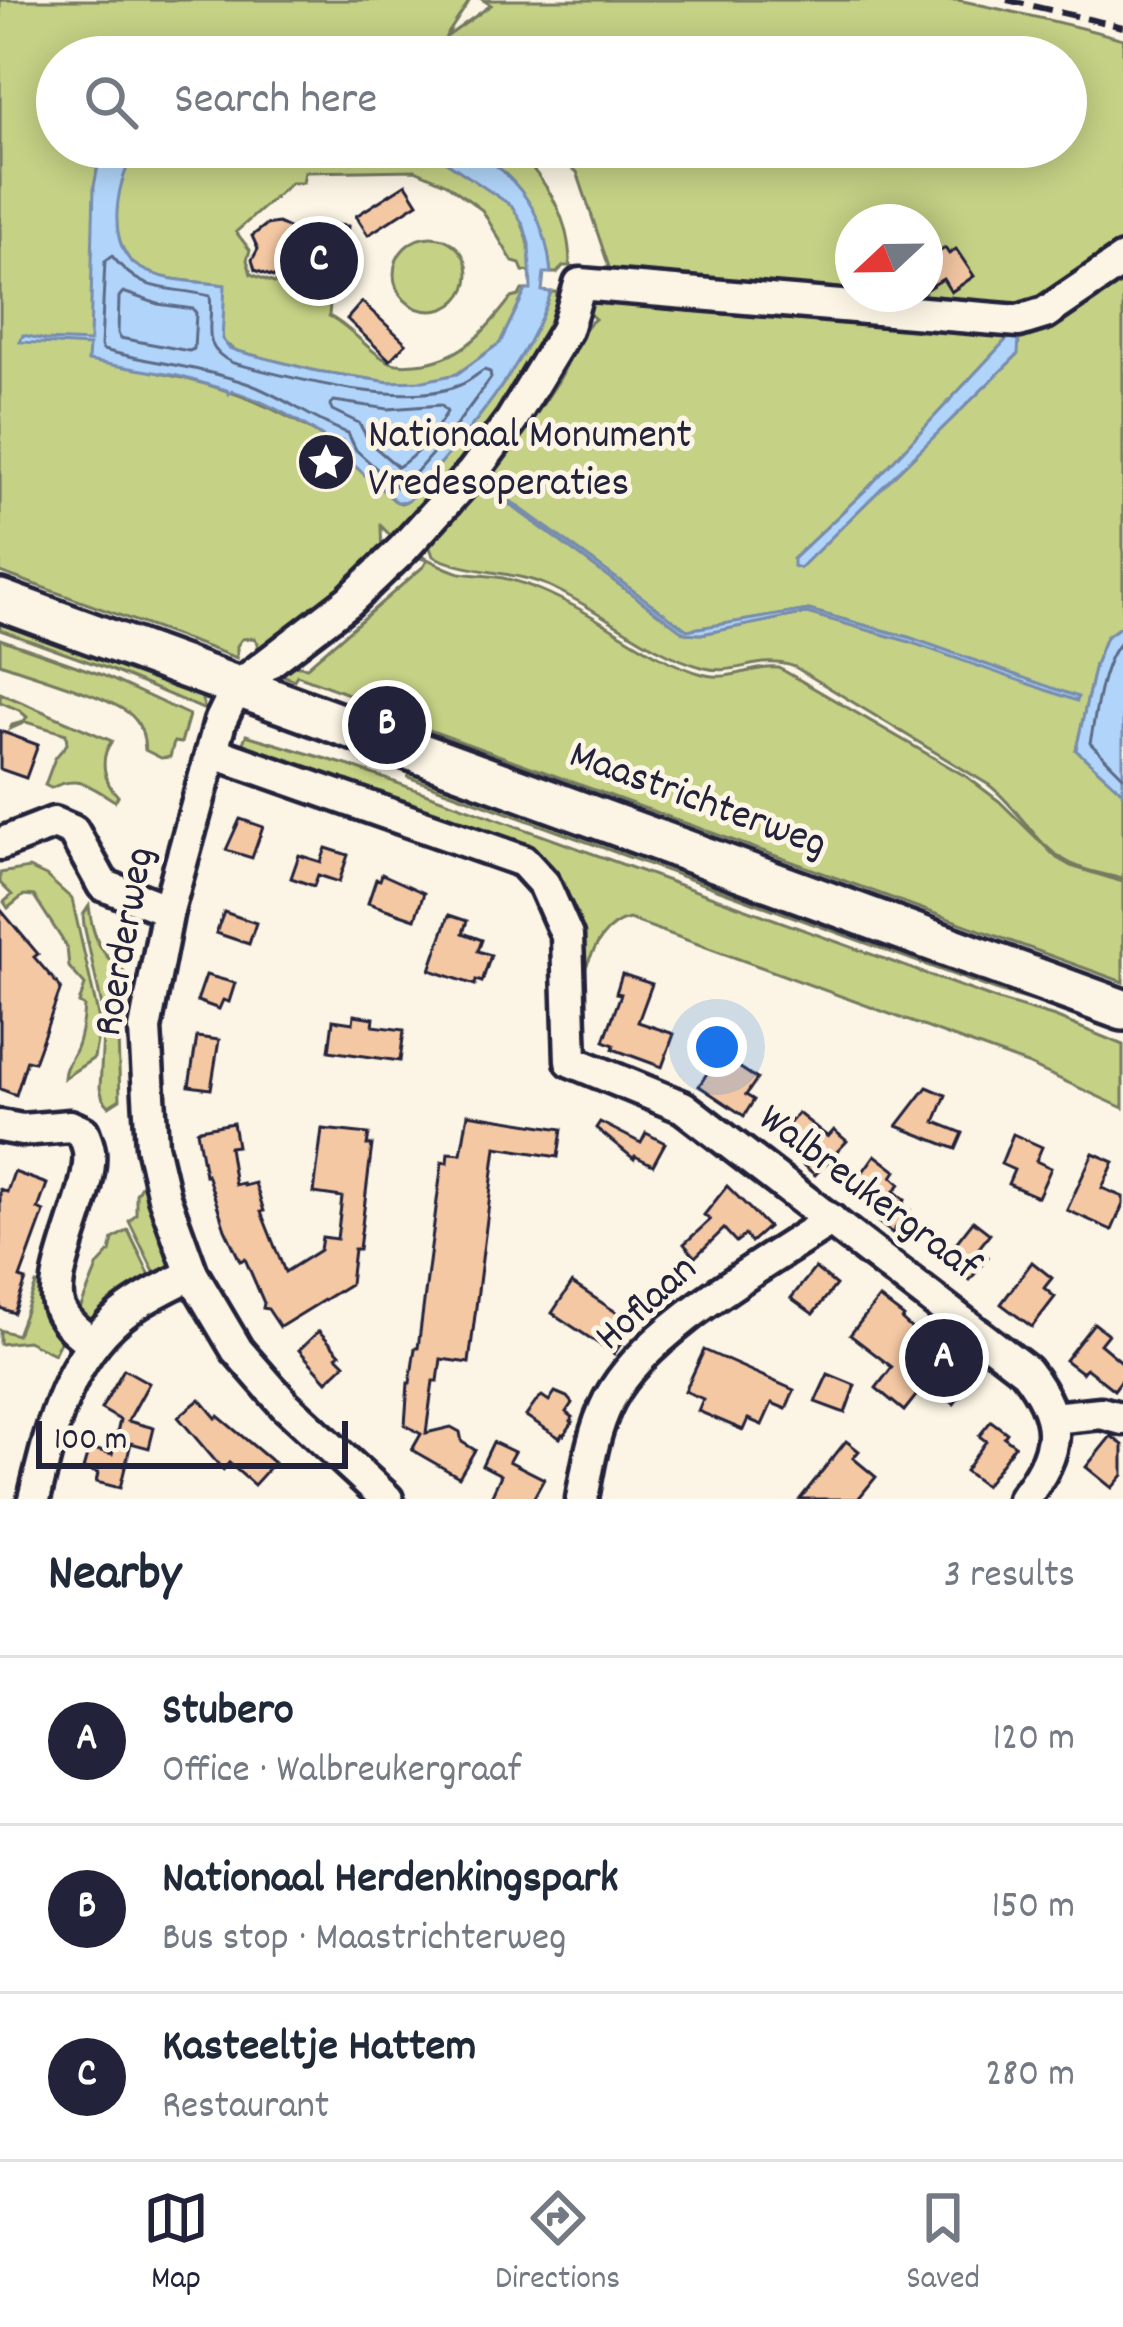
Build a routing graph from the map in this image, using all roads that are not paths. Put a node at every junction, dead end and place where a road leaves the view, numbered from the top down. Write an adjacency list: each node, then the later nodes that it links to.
1 (1123, 260): 3 (street)
2 (0, 600): 3 (main road, Maastrichterweg)
3 (237, 687): 4 (street, Roerderweg); 7 (main road, Maastrichterweg)
4 (212, 752): 6 (street, Roerderweg); 9 (street, Walbreukergraaf)
5 (0, 844): 6 (street)
6 (168, 910): 10 (street, Roerderweg)
7 (1123, 1010)
8 (0, 1126): 11 (street)
9 (831, 1220): 12 (street, Walbreukergraaf); 16 (street, Hoflaan)
10 (192, 1274): 11 (street); 15 (street, Roerderweg)
11 (93, 1344): 14 (street)
12 (1052, 1418): 13 (street); 17 (street)
13 (1123, 1419)
14 (34, 1499)
15 (387, 1499)
16 (582, 1499)
17 (1023, 1499)

